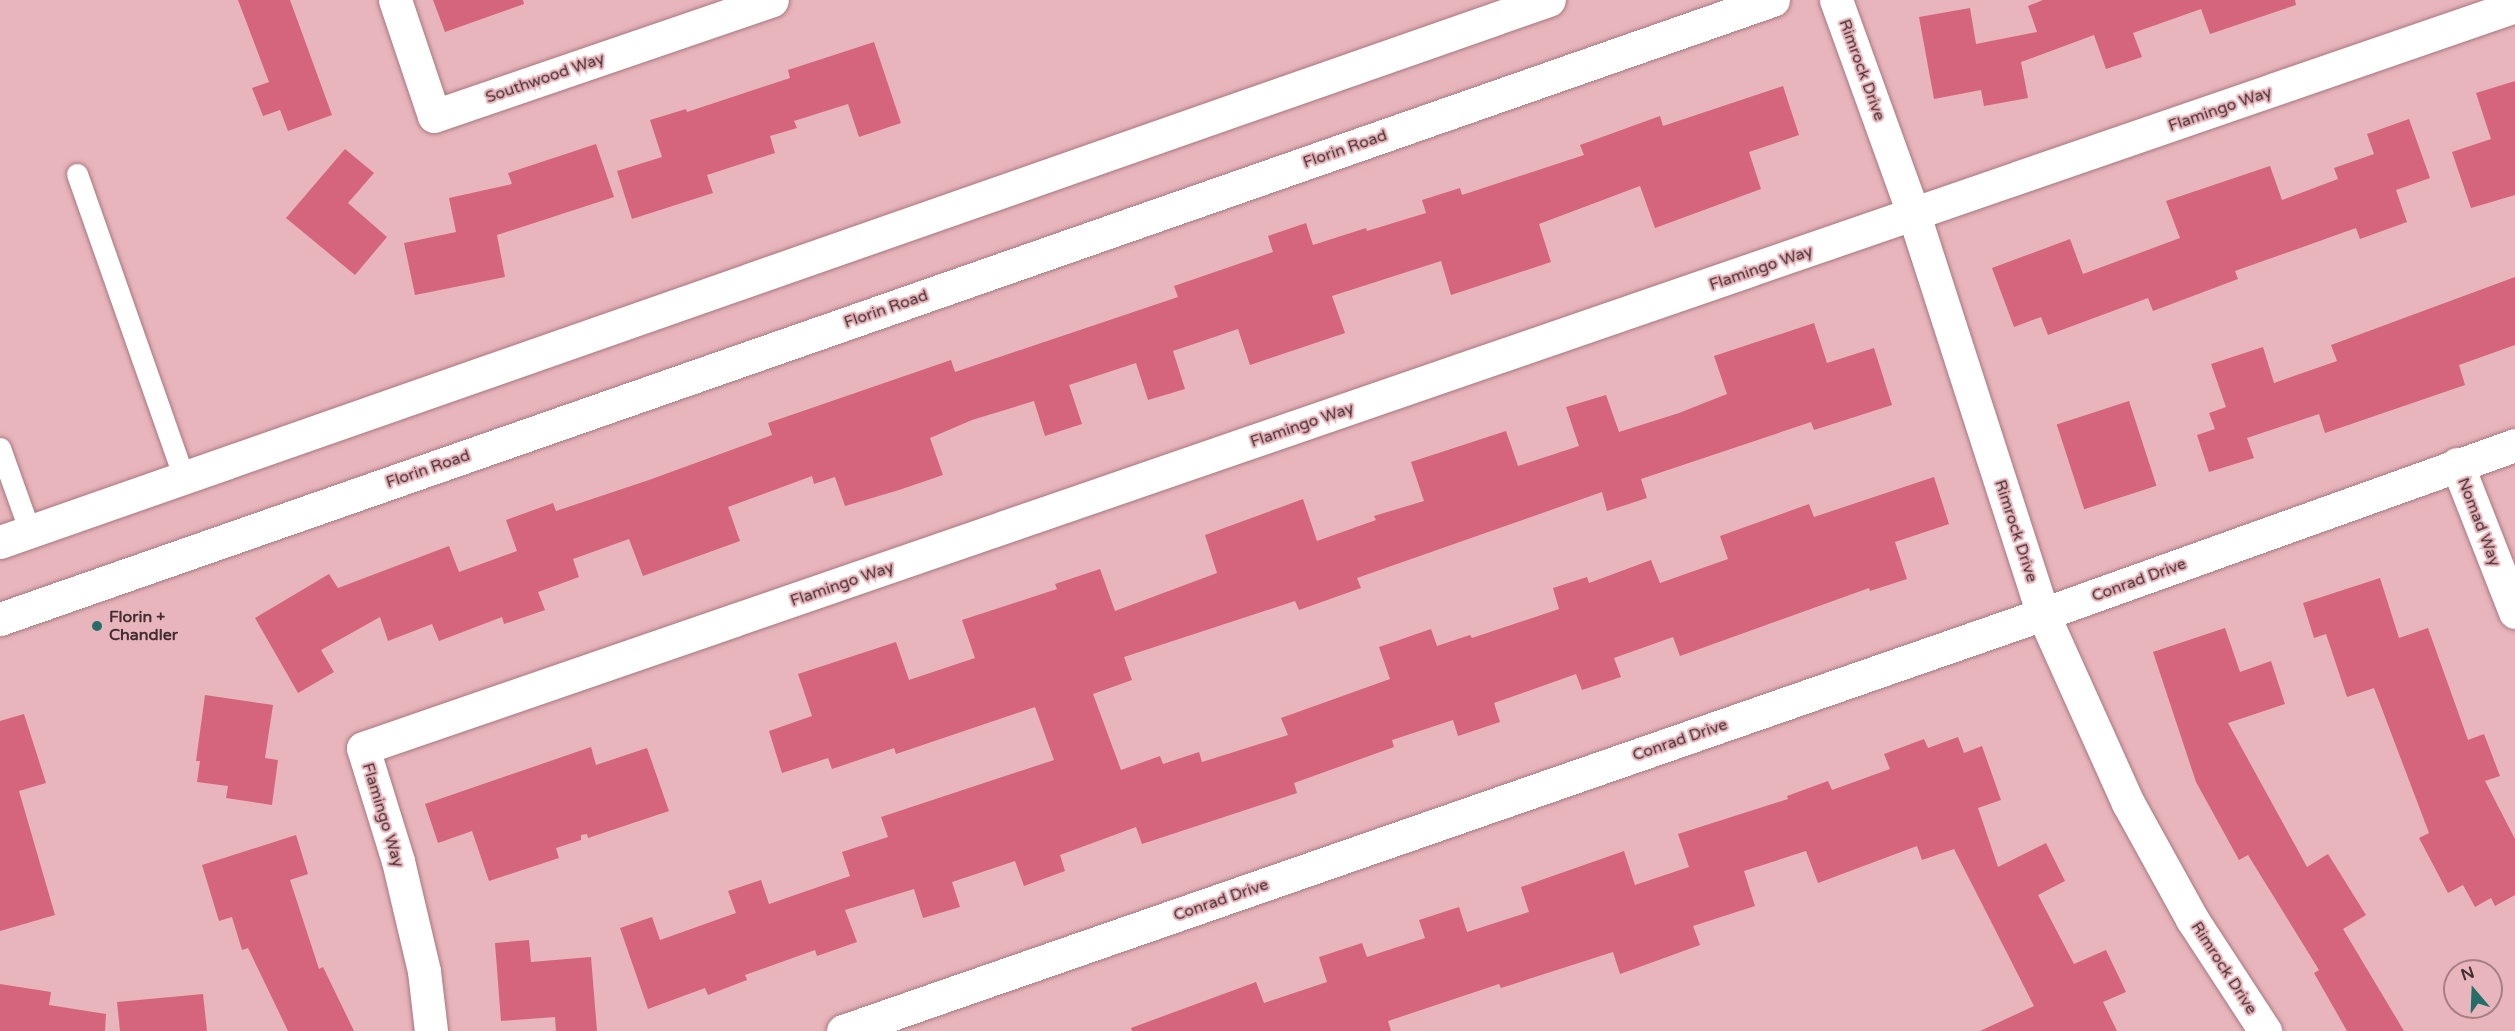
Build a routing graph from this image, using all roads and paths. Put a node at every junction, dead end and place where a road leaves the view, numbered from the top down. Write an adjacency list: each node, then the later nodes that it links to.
1 (394, 0): 2 (street, Southwood Way)
2 (772, 0)
3 (1549, 0): 13 (street)
4 (1773, 0): 7 (street, Florin Road)
5 (1836, 0): 9 (street, Rimrock Drive)
6 (2515, 6): 9 (street, Flamingo Way)
7 (1733, 8): 17 (street, Florin Road)
8 (77, 174): 13 (lane)
9 (1914, 215): 16 (street, Rimrock Drive); 18 (street, Flamingo Way)
10 (2515, 445): 12 (street, Conrad Drive)
11 (0, 448): 14 (lane)
12 (2457, 464): 15 (street, Nomad Way); 16 (street, Conrad Drive)
13 (184, 477): 14 (street)
14 (15, 537)
15 (2515, 612)
16 (2043, 614): 19 (street, Conrad Drive); 20 (street, Rimrock Drive)
17 (0, 619)
18 (431, 1031)
19 (843, 1031)
20 (2265, 1031)

